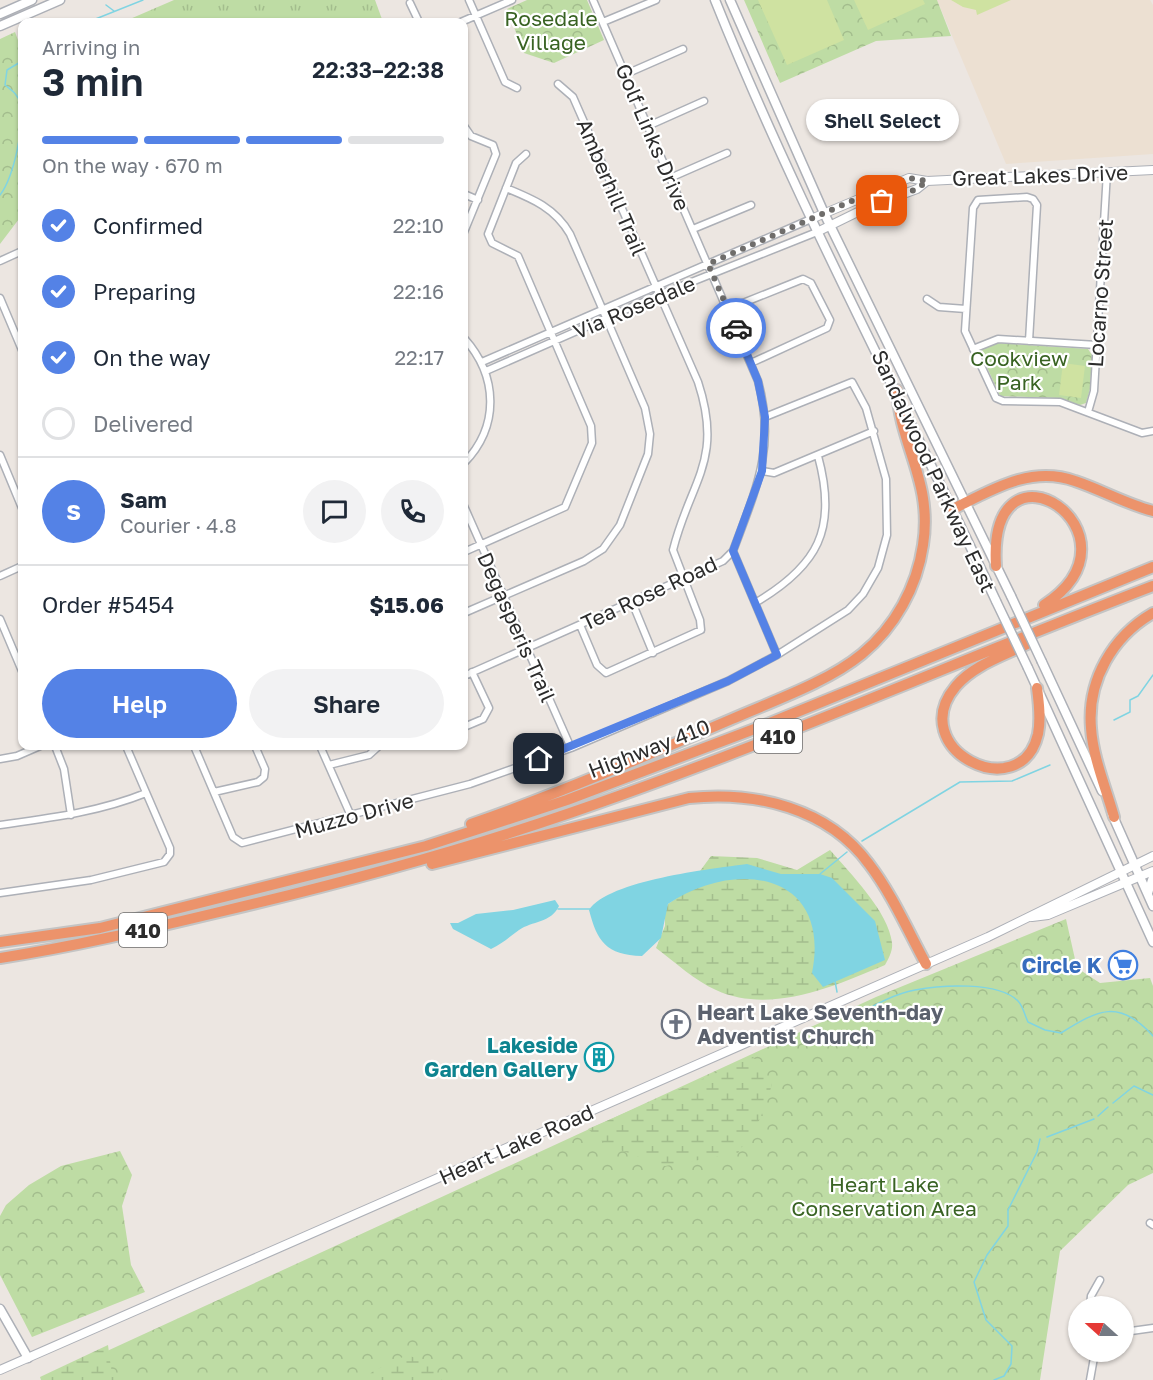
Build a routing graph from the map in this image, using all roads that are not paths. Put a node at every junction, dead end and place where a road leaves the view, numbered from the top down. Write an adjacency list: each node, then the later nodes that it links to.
1 (32, 0): 10 (main road)
2 (60, 0): 13 (main road)
3 (469, 0): 11 (street)
4 (512, 0): 11 (street)
5 (593, 0): 16 (street, Golf Links Drive)
6 (656, 0): 16 (street)
7 (715, 0): 36 (main road, Sandalwood Parkway East)
8 (730, 0): 35 (main road, Sandalwood Parkway East)
9 (410, 3): 14 (street)
10 (0, 14)
11 (476, 16): 15 (street); 21 (street)
12 (18, 18): 17 (main road)
13 (18, 18)
14 (416, 18)
15 (468, 19)
16 (603, 22): 19 (street, Golf Links Drive)
17 (0, 26)
18 (683, 49): 19 (street)
19 (626, 74): 23 (street, Golf Links Drive)
20 (558, 84): 45 (street, Amberhill Trail)
21 (517, 88)
22 (704, 101): 23 (street)
23 (648, 126): 29 (street, Golf Links Drive)
24 (468, 132): 33 (street)
25 (727, 153): 29 (street)
26 (526, 154): 31 (street)
27 (1153, 170): 28 (street, Great Lakes Drive)
28 (1107, 172): 30 (street, Great Lakes Drive); 58 (street, Locarno Street)
29 (670, 178): 39 (street, Golf Links Drive)
30 (927, 181): 35 (street, Great Lakes Drive); 38 (street, Great Lakes Drive)
31 (506, 188): 49 (street); 53 (street)
32 (468, 196): 33 (street)
33 (478, 200): 37 (street)
34 (751, 205): 39 (street)
35 (824, 213): 36 (street, Great Lakes Drive); 38 (main road, Sandalwood Parkway East)
36 (811, 219): 40 (main road, Sandalwood Parkway East); 43 (street, Via Rosedale)
37 (468, 223)
38 (830, 227): 40 (street, Great Lakes Drive); 73 (main road, Sandalwood Parkway East)
39 (693, 229): 43 (street, Golf Links Drive)
40 (817, 232): 44 (street, Via Rosedale); 63 (main road, Sandalwood Parkway East)
41 (18, 254): 42 (street)
42 (0, 261)
43 (708, 264): 44 (street, Golf Links Drive); 45 (street, Via Rosedale)
44 (712, 274): 46 (street, Via Rosedale); 50 (street, Tea Rose Road)
45 (656, 287): 46 (street, Amberhill Trail); 49 (street, Via Rosedale)
46 (659, 295): 52 (street, Via Rosedale); 84 (street, Amberhill Trail)
47 (0, 298): 55 (street)
48 (927, 299): 51 (street)
49 (602, 309): 52 (street); 53 (street, Via Rosedale)
50 (728, 309): 61 (street, Tea Rose Road); 61 (street)
51 (966, 309): 56 (street); 59 (street)
52 (606, 318): 54 (street, Via Rosedale); 86 (street)
53 (551, 333): 54 (street); 60 (street, Via Rosedale)
54 (555, 340): 62 (street, Via Rosedale); 77 (street)
55 (18, 341)
56 (1029, 341): 58 (street); 59 (street)
57 (468, 343): 60 (street)
58 (1097, 345): 64 (street, Locarno Street)
59 (973, 349): 64 (street)
60 (482, 362): 62 (street)
61 (751, 363): 65 (street, Tea Rose Road)
62 (486, 371): 70 (street)
63 (897, 390): 74 (main road, Sandalwood Parkway East); 119 (highway)
64 (1088, 412): 67 (street)
65 (765, 417): 66 (street); 71 (street, Tea Rose Road)
66 (874, 431): 69 (street); 97 (street)
67 (1153, 431)
68 (0, 455): 72 (street)
69 (818, 456): 71 (street); 88 (street)
70 (468, 457)
71 (762, 471): 79 (street, Tea Rose Road)
72 (18, 498)
73 (965, 503): 74 (highway); 75 (highway); 80 (main road, Sandalwood Parkway East)
74 (953, 509): 101 (main road, Sandalwood Parkway East, bridge)
75 (1153, 511)
76 (468, 516): 77 (street, Degasperis Trail)
77 (480, 544): 78 (street); 86 (street, Degasperis Trail)
78 (468, 550)
79 (733, 551): 84 (street, Tea Rose Road); 88 (street)
80 (996, 566): 94 (highway); 117 (main road, Sandalwood Parkway East, bridge)
81 (1153, 567): 94 (highway, Highway 410 / 410)
82 (18, 568): 83 (street)
83 (0, 576)
84 (683, 580): 87 (street, Tea Rose Road); 96 (street, Amberhill Trail)
85 (1153, 586): 93 (highway, Highway 410 / 410)
86 (502, 596): 89 (street); 95 (street, Degasperis Trail)
87 (632, 602): 92 (street, Tea Rose Road); 96 (street)
88 (755, 603): 97 (street)
89 (468, 611)
90 (1153, 613): 117 (highway)
91 (0, 619): 98 (street)
92 (580, 625): 95 (street, Tea Rose Road); 96 (street)
93 (1047, 629): 101 (highway); 122 (highway, Highway 410 / 410)
94 (980, 639): 119 (highway, Highway 410 / 410)
95 (526, 648): 99 (street, Tea Rose Road); 103 (street, Degasperis Trail)
96 (653, 653)
97 (777, 655): 103 (street)
98 (18, 662)
99 (472, 672): 100 (street, Tea Rose Road); 102 (street)
100 (468, 674)
101 (1037, 688): 123 (main road, Sandalwood Parkway East)
102 (468, 725)
103 (571, 748): 116 (street, Muzzo Drive)
104 (30, 750): 111 (street)
105 (57, 750): 115 (street)
106 (128, 750): 114 (street)
107 (196, 750): 113 (street, Muzzo Drive)
108 (257, 750): 113 (street)
109 (322, 750): 112 (street)
110 (375, 750): 112 (street)
111 (0, 759)
112 (329, 765): 116 (street)
113 (214, 792): 116 (street, Muzzo Drive)
114 (146, 793): 115 (street); 128 (street)
115 (72, 814): 118 (street)
116 (351, 816)
117 (1114, 817): 121 (main road, Sandalwood Parkway East)
118 (0, 825)
119 (426, 846): 132 (highway, Highway 410 / 410)
120 (1153, 856): 121 (street, Heart Lake Road)
121 (1135, 864): 123 (street, Heart Lake Road); 125 (main road, Sandalwood Parkway East)
122 (396, 869): 134 (highway, Highway 410 / 410); 135 (highway)
123 (1121, 871): 127 (main road, Sandalwood Parkway East); 131 (street, Heart Lake Road)
124 (1153, 871): 125 (street, Heart Lake Road)
125 (1140, 875): 127 (street, Heart Lake Road); 129 (main road, Sandalwood Parkway East)
126 (1153, 878): 129 (main road)
127 (1126, 882): 131 (street, Heart Lake Road); 133 (main road, Sandalwood Parkway East)
128 (0, 893)
129 (1148, 893): 130 (main road, Sandalwood Parkway East)
130 (1153, 906)
131 (1031, 917): 135 (street, Heart Lake Road)
132 (0, 942)
133 (1153, 942)
134 (0, 958)
135 (926, 964): 141 (street, Heart Lake Road)
136 (1100, 1280): 137 (street)
137 (1091, 1296)
138 (0, 1308): 141 (main road)
139 (1153, 1328): 140 (street)
140 (1134, 1331)
141 (27, 1358): 143 (street, Heart Lake Road)
142 (1093, 1362): 144 (street)
143 (0, 1370)
144 (1090, 1380)

